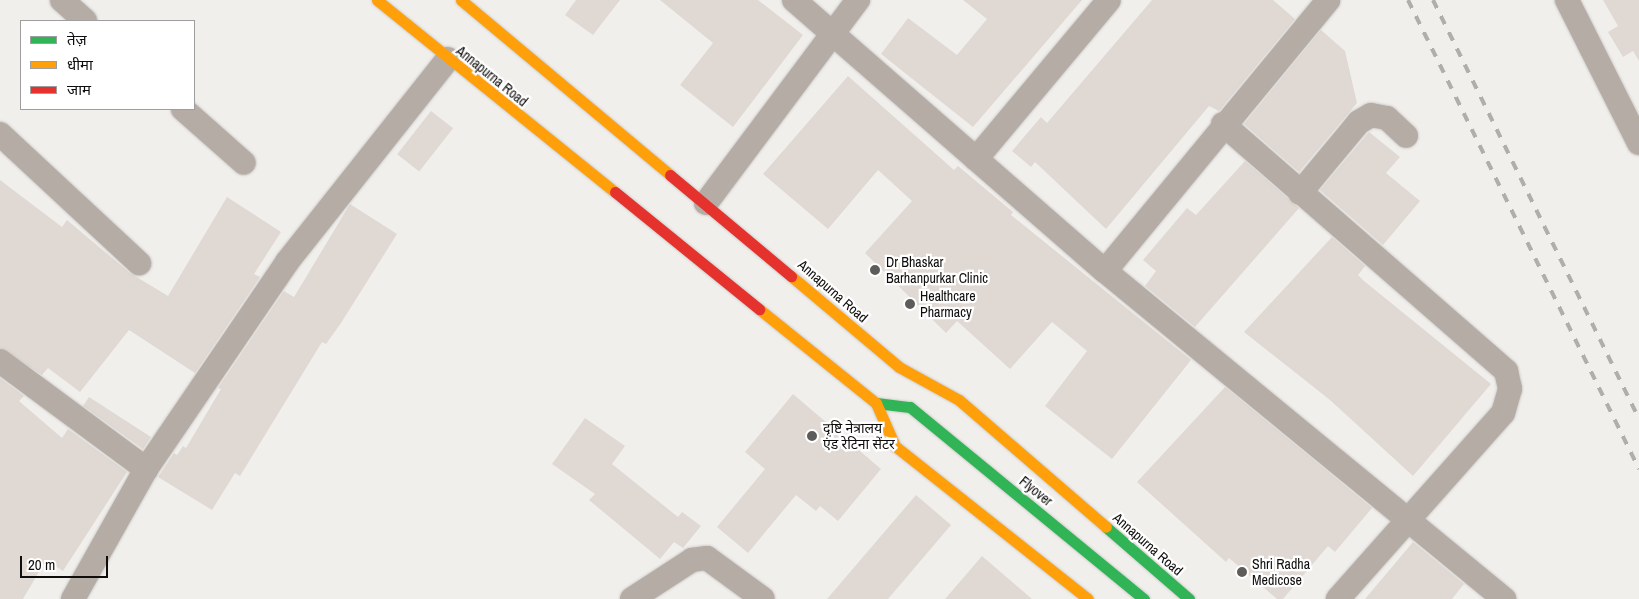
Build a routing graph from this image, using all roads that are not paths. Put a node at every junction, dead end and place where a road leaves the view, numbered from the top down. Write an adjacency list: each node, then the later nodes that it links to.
1 (62, 0): 9 (street)
2 (377, 0): 11 (main road, Annapurna Road)
3 (462, 0): 20 (main road, Annapurna Road)
4 (794, 0): 10 (street)
5 (858, 0): 10 (street)
6 (1109, 0): 17 (street)
7 (1328, 0): 13 (street)
8 (1567, 0): 16 (street)
9 (85, 20)
10 (832, 31): 17 (street); 20 (street)
11 (448, 59): 25 (main road, Annapurna Road); 27 (street)
12 (184, 110): 18 (street)
13 (1223, 124): 19 (street); 22 (street)
14 (0, 134): 21 (street)
15 (1406, 136): 19 (street)
16 (1639, 143)
17 (976, 159): 22 (street)
18 (244, 163)
19 (1300, 193): 28 (street)
20 (706, 203): 24 (main road, Annapurna Road)
21 (139, 263)
22 (1105, 271): 28 (street)
23 (0, 361): 27 (street)
24 (899, 367): 26 (main road); 34 (main road, Annapurna Road)
25 (876, 403): 26 (main road); 29 (main road, Annapurna Road)
26 (910, 407): 33 (main road, Flyover)
27 (146, 469): 30 (street)
28 (1406, 519): 35 (street); 36 (street)
29 (1084, 598)
30 (74, 599)
31 (632, 599): 32 (street)
32 (763, 599)
33 (1144, 599)
34 (1189, 599)
35 (1338, 599)
36 (1504, 599)

